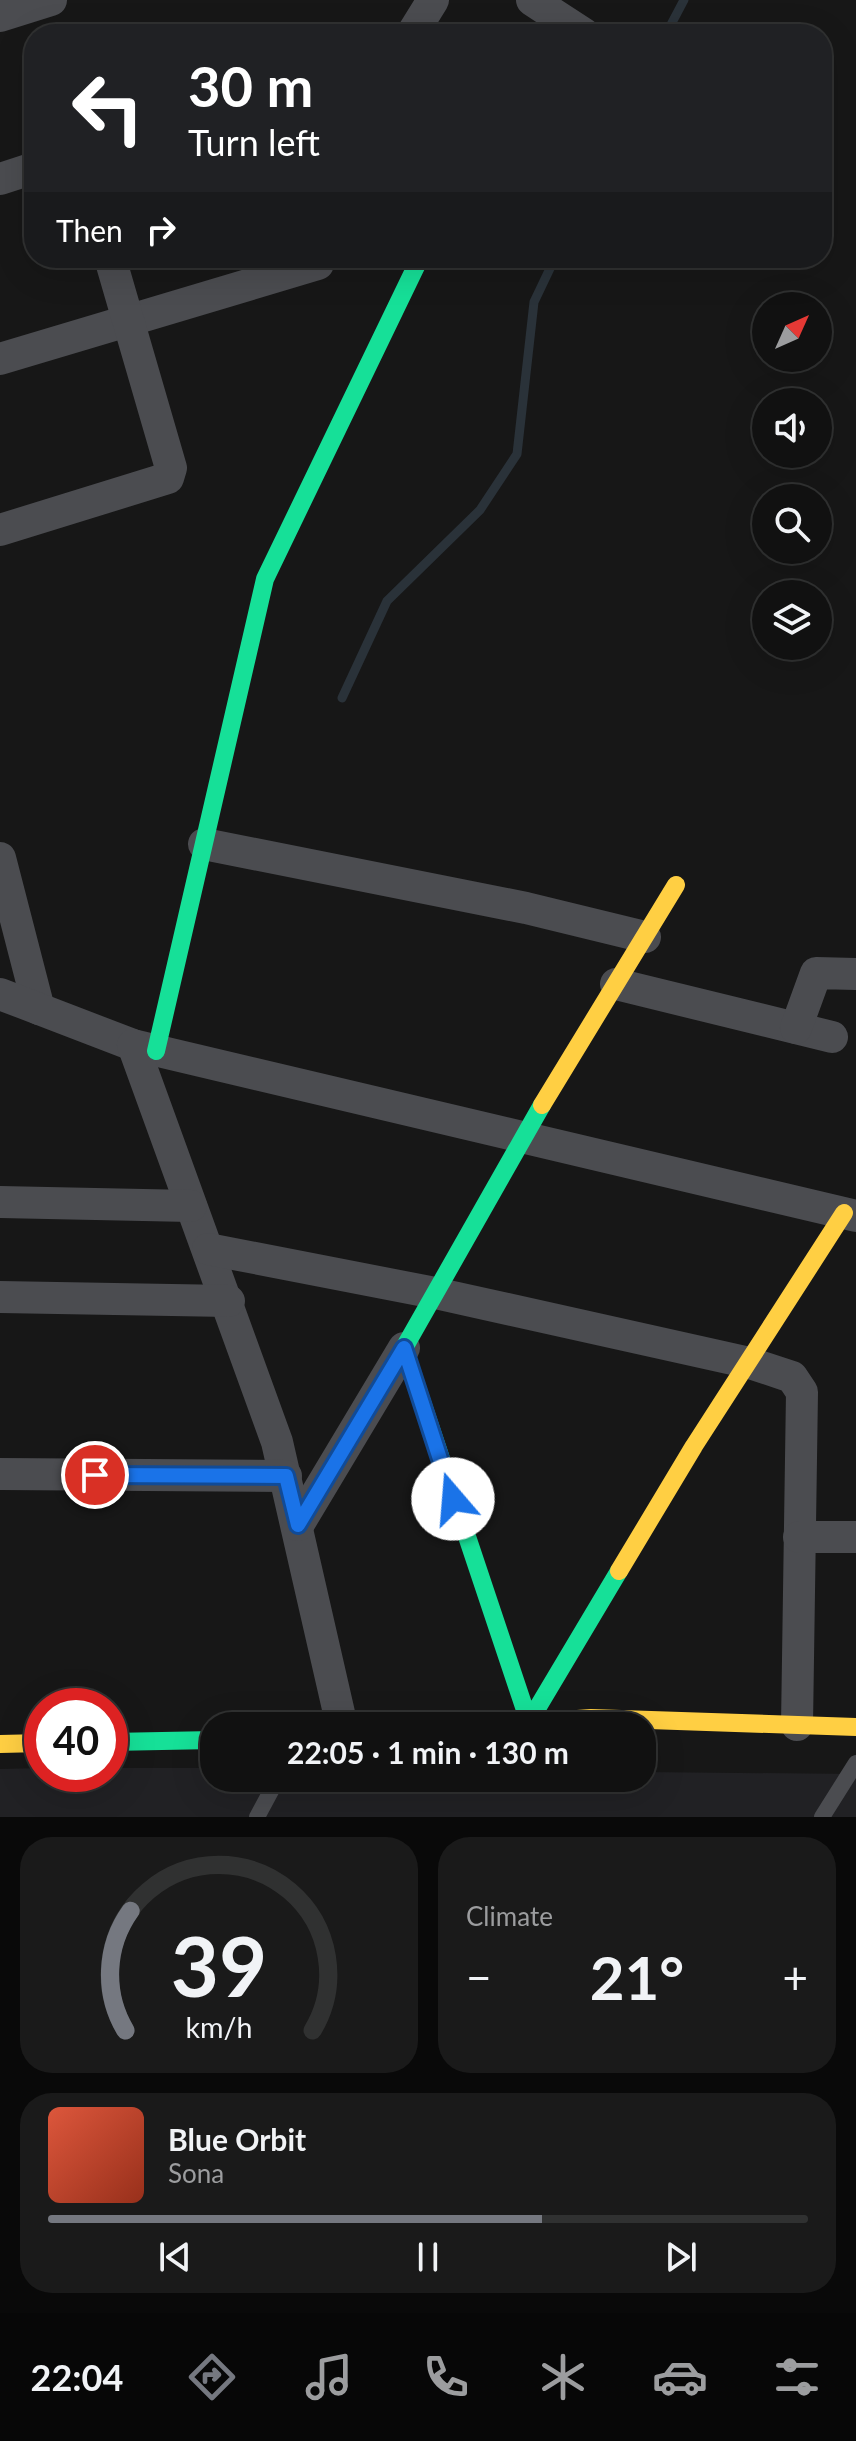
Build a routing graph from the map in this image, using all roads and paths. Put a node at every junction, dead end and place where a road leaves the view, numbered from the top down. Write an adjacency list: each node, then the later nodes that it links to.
1 (433, 0): 5 (street)
2 (532, 0): 6 (street)
3 (40, 10): 4 (street)
4 (0, 16)
5 (418, 24)
6 (569, 24)
7 (24, 171): 8 (street)
8 (0, 179)
9 (113, 268): 12 (street)
10 (305, 268): 12 (street)
11 (415, 268): 15 (street)
12 (128, 321): 13 (street); 14 (street)
13 (0, 359)
14 (0, 530)
15 (204, 844): 18 (street); 25 (street)
16 (0, 858): 22 (street)
17 (676, 885): 18 (street)
18 (645, 937): 20 (street)
19 (856, 974): 23 (street)
20 (616, 984): 23 (street); 26 (street)
21 (0, 994): 22 (street)
22 (39, 1009): 25 (street)
23 (796, 1028): 24 (street)
24 (832, 1037)
25 (144, 1048): 26 (street); 28 (street)
26 (522, 1138): 29 (street); 31 (street)
27 (0, 1202): 28 (street)
28 (191, 1206): 30 (street)
29 (850, 1214): 35 (street)
30 (208, 1249): 31 (street); 33 (street)
31 (435, 1293): 34 (street); 35 (street)
32 (0, 1297): 33 (street)
33 (229, 1301): 37 (street)
34 (404, 1348): 38 (street); 42 (street)
35 (750, 1363): 39 (street); 43 (street)
36 (0, 1474): 37 (street)
37 (286, 1476): 38 (street)
38 (298, 1525): 41 (street)
39 (799, 1537): 40 (street); 45 (street)
40 (856, 1537)
41 (339, 1712)
42 (526, 1712)
43 (535, 1712)
44 (656, 1720): 45 (street)
45 (797, 1725): 46 (street)
46 (856, 1727)
47 (200, 1740): 48 (street)
48 (128, 1742)
49 (24, 1743): 50 (street)
50 (0, 1744)
51 (856, 1763): 54 (lane)
52 (270, 1792): 53 (lane)
53 (257, 1817)
54 (822, 1817)

